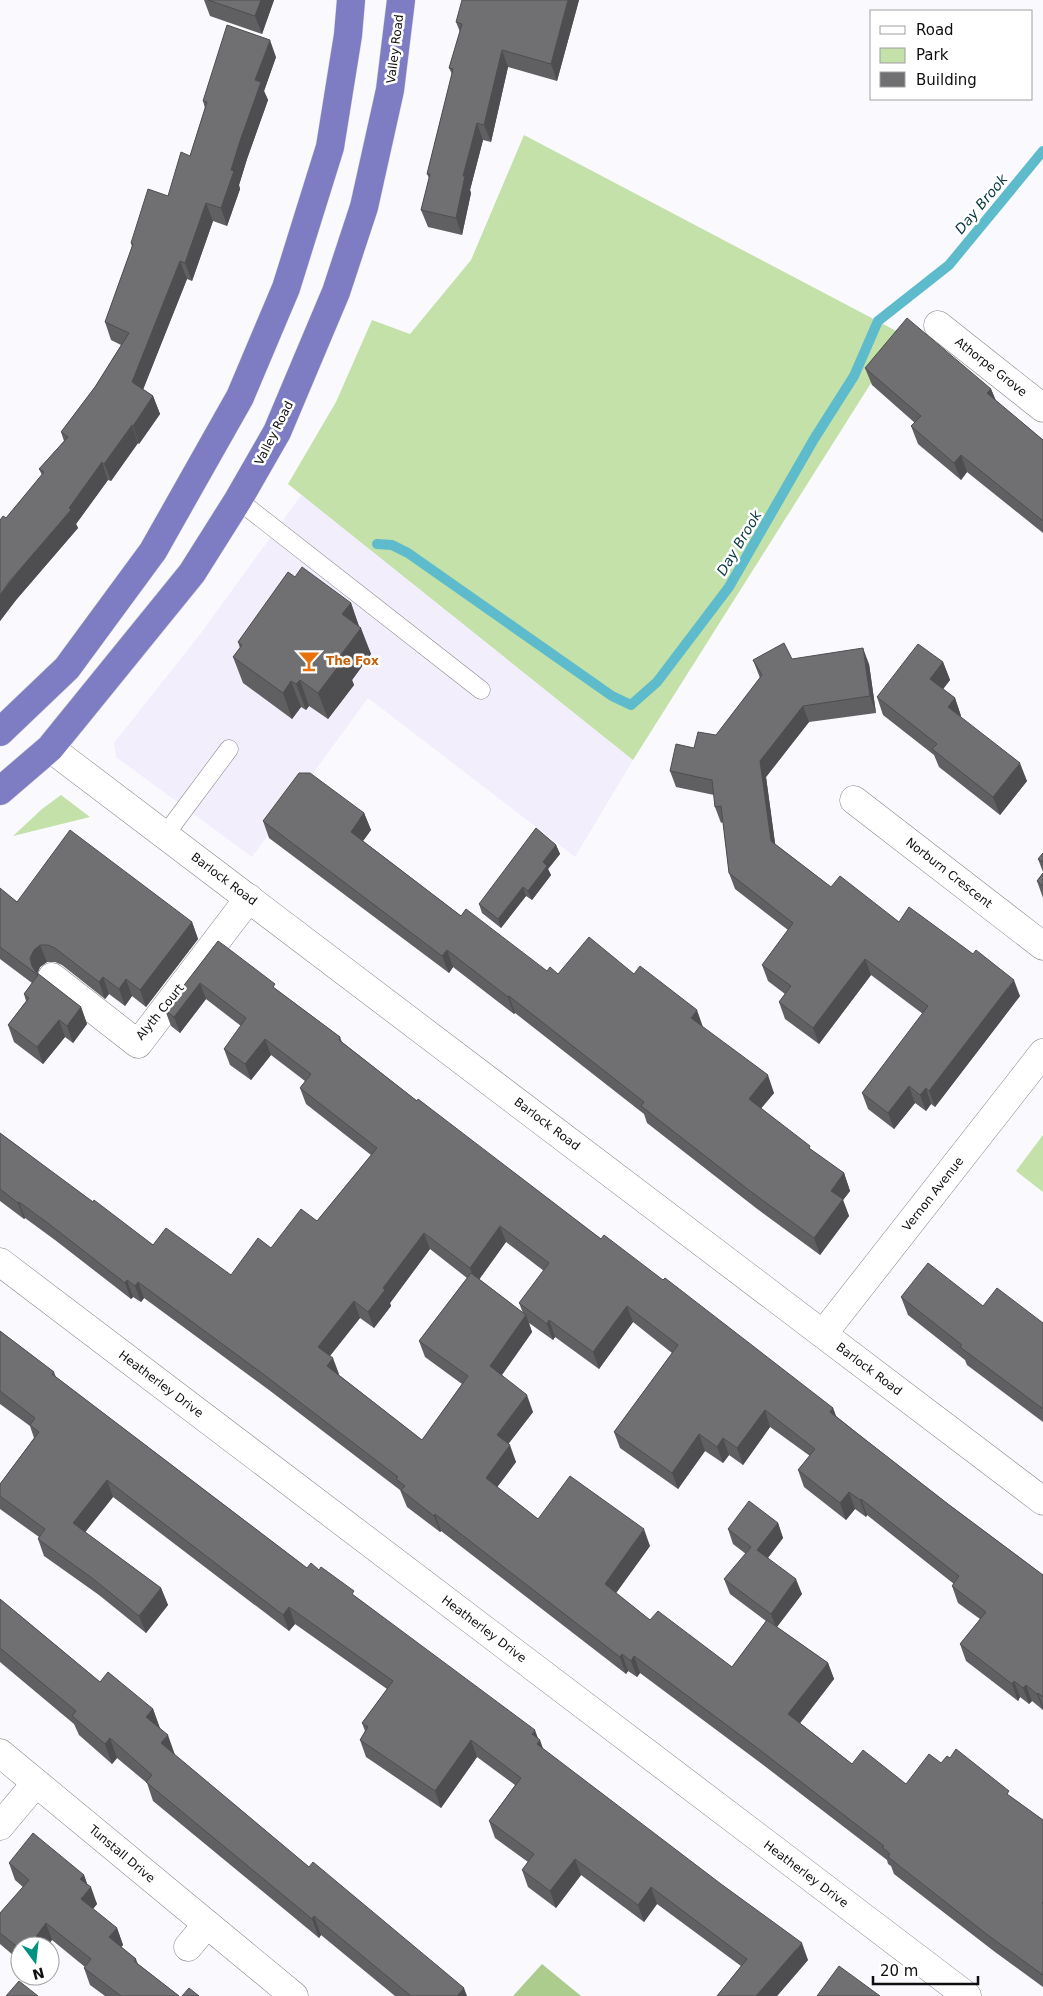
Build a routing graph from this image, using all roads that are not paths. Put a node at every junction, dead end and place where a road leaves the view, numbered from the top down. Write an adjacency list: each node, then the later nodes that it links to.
1 (351, 0): 7 (highway)
2 (401, 0): 5 (highway, Valley Road)
3 (938, 325): 4 (street, Athorpe Grove)
4 (1043, 408)
5 (238, 500): 6 (lane); 8 (highway, Valley Road)
6 (481, 690)
7 (2, 728)
8 (50, 748): 10 (highway, Valley Road); 12 (street, Barlock Road)
9 (228, 750): 12 (lane)
10 (0, 791)
11 (854, 800): 14 (street, Norburn Crescent)
12 (165, 835): 13 (street, Barlock Road)
13 (249, 898): 15 (street, Alyth Court); 18 (street, Barlock Road)
14 (1043, 946)
15 (52, 977)
16 (1043, 1053): 18 (street, Vernon Avenue)
17 (0, 1262): 26 (street, Heatherley Drive)
18 (823, 1334): 19 (street, Barlock Road)
19 (1043, 1501)
20 (0, 1753): 21 (street, Tunstall Drive)
21 (36, 1783): 22 (street); 23 (street, Tunstall Drive)
22 (0, 1826)
23 (207, 1924): 24 (street); 25 (street, Tunstall Drive)
24 (188, 1947)
25 (286, 1989)
26 (967, 1996)

